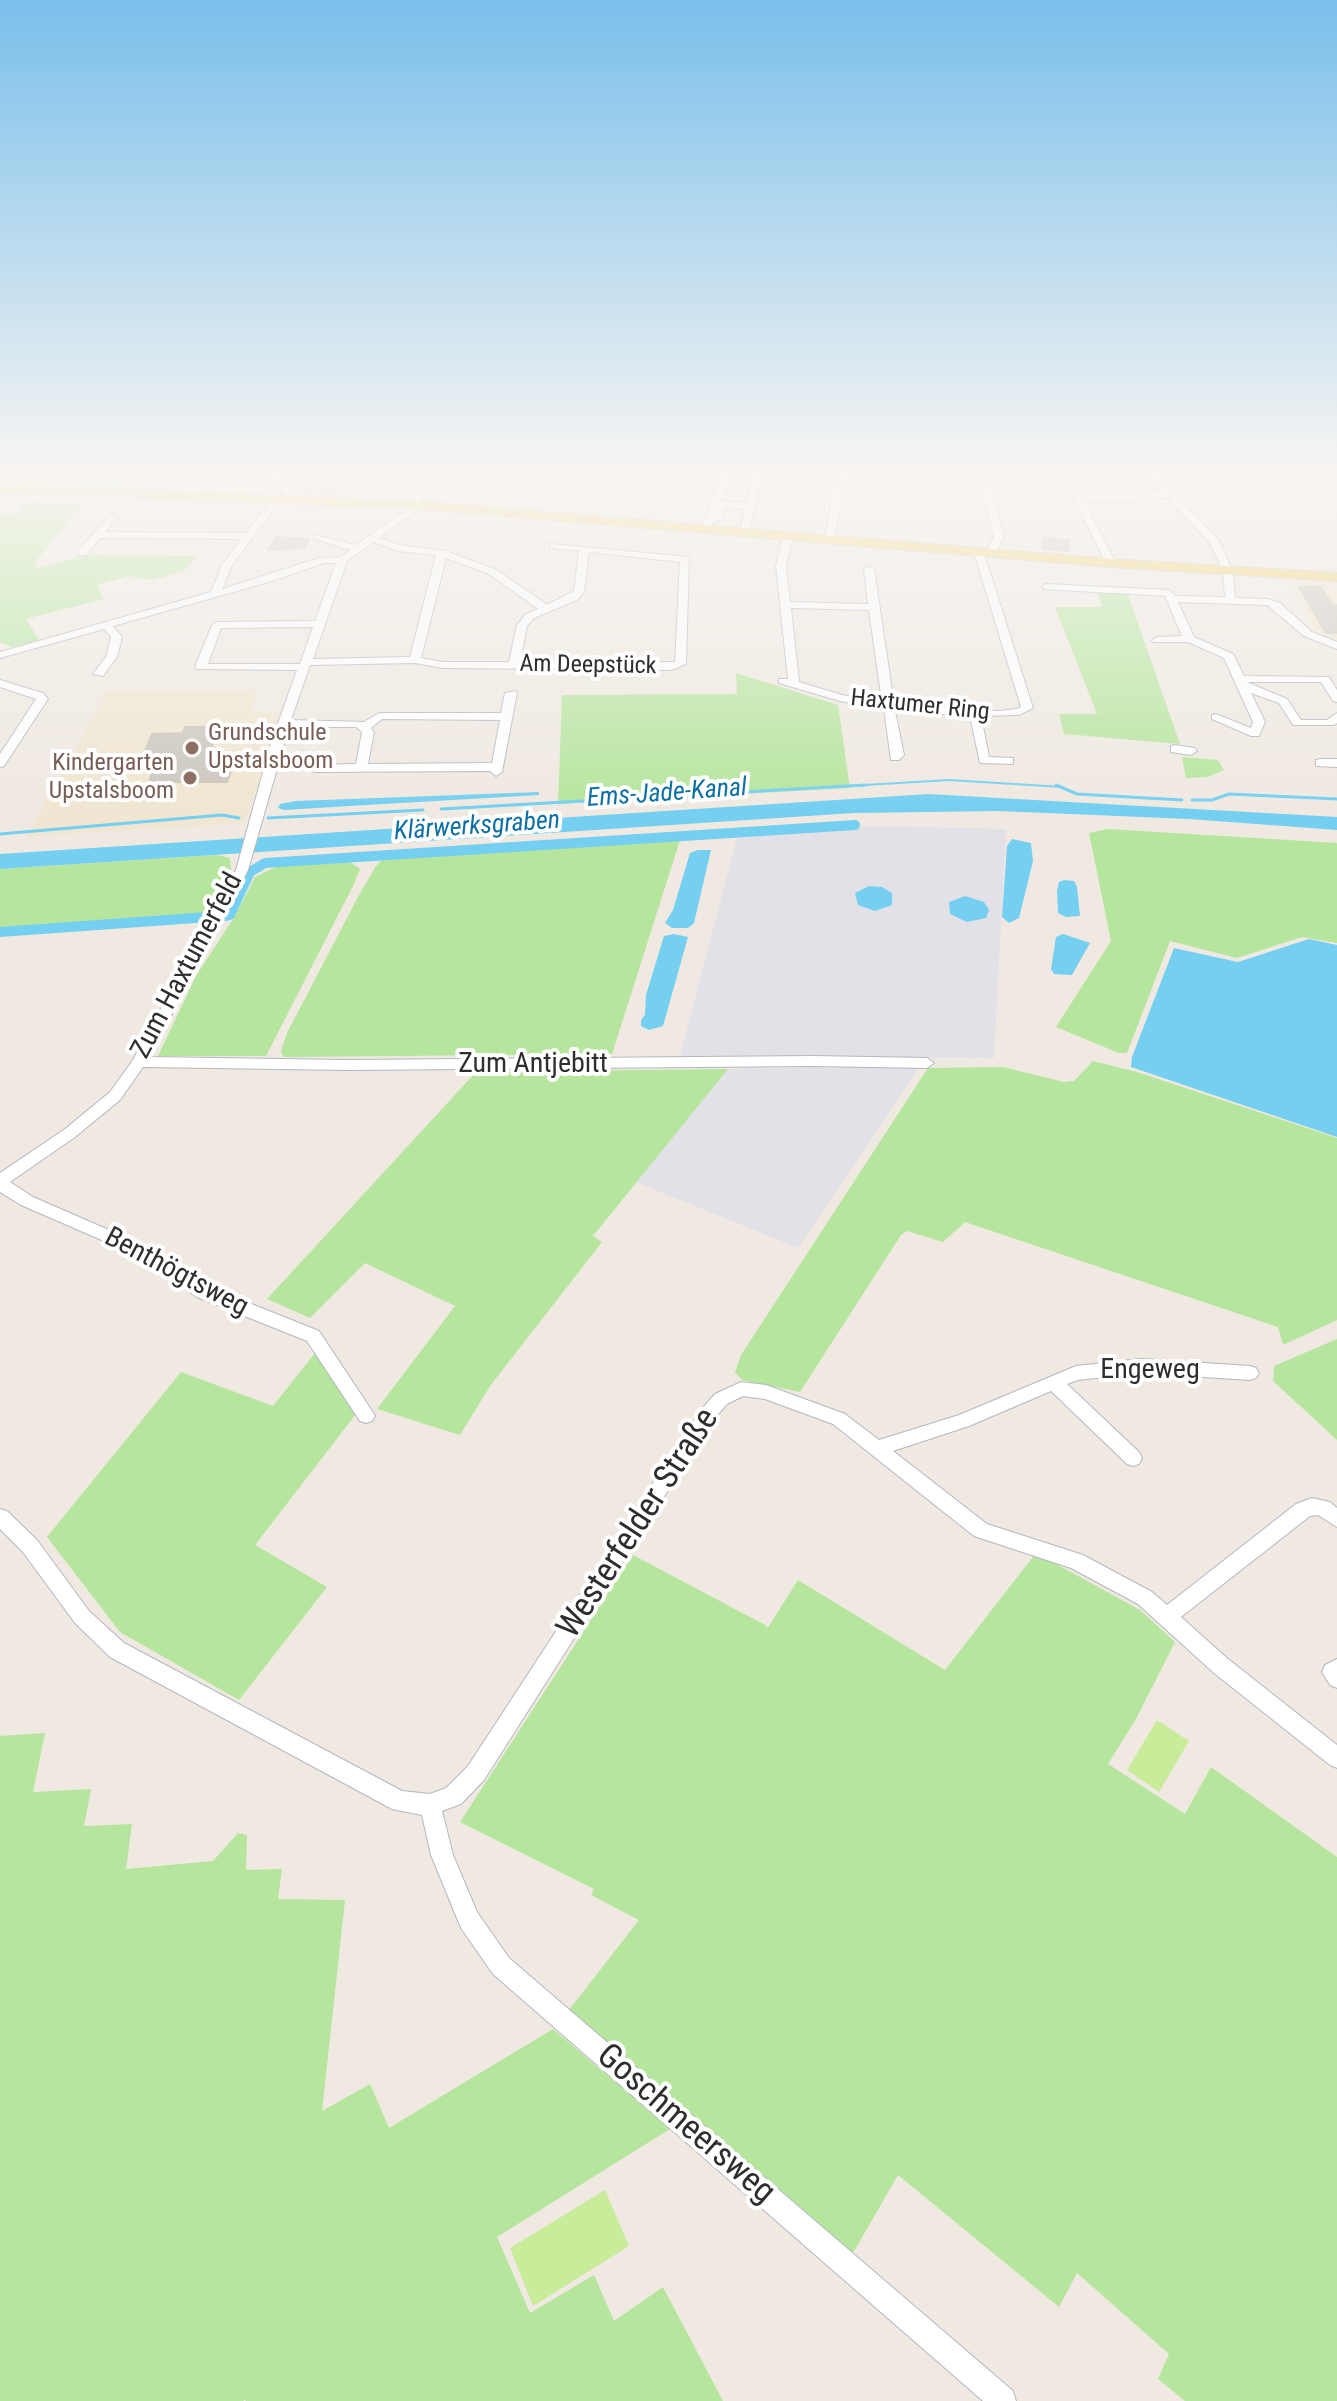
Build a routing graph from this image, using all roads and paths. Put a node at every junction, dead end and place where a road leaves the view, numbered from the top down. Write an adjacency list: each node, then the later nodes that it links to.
1 (218, 587): 13 (street)
2 (237, 587): 13 (street)
3 (332, 587): 19 (street, Zum Haxtumerfeld)
4 (433, 587): 25 (street)
5 (514, 587): 18 (street)
6 (580, 587): 18 (street)
7 (684, 587): 27 (street, Am Deepstück)
8 (784, 587): 16 (street, Haxtumer Ring)
9 (871, 587): 17 (street)
10 (994, 587): 34 (street, Haxtumer Ring)
11 (1047, 587): 14 (street)
12 (1229, 587): 15 (street)
13 (215, 594): 20 (street)
14 (1173, 599): 15 (street); 21 (street)
15 (1230, 600): 23 (street)
16 (786, 605): 17 (street); 33 (street, Haxtumer Ring)
17 (874, 607): 33 (street)
18 (545, 609): 27 (street)
19 (319, 624): 26 (street, Zum Haxtumerfeld); 26 (street, Am Deepstück)
20 (106, 625): 24 (street); 28 (street)
21 (1189, 639): 22 (street); 29 (street)
22 (1157, 640)
23 (1337, 646)
24 (0, 655)
25 (415, 660): 26 (street, Am Deepstück); 27 (street, Am Deepstück)
26 (306, 664): 38 (street, Zum Haxtumerfeld)
27 (514, 665)
28 (99, 674)
29 (1240, 682): 32 (street); 35 (street); 37 (street)
30 (3, 688): 44 (street)
31 (511, 693): 36 (street)
32 (1337, 699)
33 (891, 707): 34 (street, Haxtumer Ring); 42 (street)
34 (975, 713): 43 (street)
35 (1337, 716)
36 (506, 717): 39 (street); 47 (street)
37 (1216, 717)
38 (284, 723): 39 (street); 49 (street, Zum Haxtumerfeld)
39 (365, 727): 47 (street)
40 (1175, 749): 41 (street)
41 (1191, 751)
42 (895, 757)
43 (1009, 761)
44 (0, 763)
45 (1320, 763): 46 (street)
46 (1337, 763)
47 (361, 767): 48 (street)
48 (314, 768)
49 (139, 1062): 50 (street, Zum Antjebitt); 51 (street, Zum Haxtumerfeld)
50 (927, 1063)
51 (0, 1181): 54 (street, Benthögtsweg)
52 (1250, 1373): 53 (street, Engeweg)
53 (1053, 1382): 55 (street, Engeweg); 56 (street, Engeweg)
54 (366, 1416)
55 (878, 1448): 59 (street, Westerfelder Straße); 63 (street, Westerfelder Straße)
56 (1133, 1458)
57 (0, 1517): 63 (street)
58 (1337, 1519): 59 (street)
59 (1166, 1617): 62 (street, Westerfelder Straße)
60 (1337, 1669): 61 (street)
61 (1337, 1678)
62 (1337, 1758)
63 (430, 1805): 64 (street, Goschmeersweg)
64 (1003, 2401)

